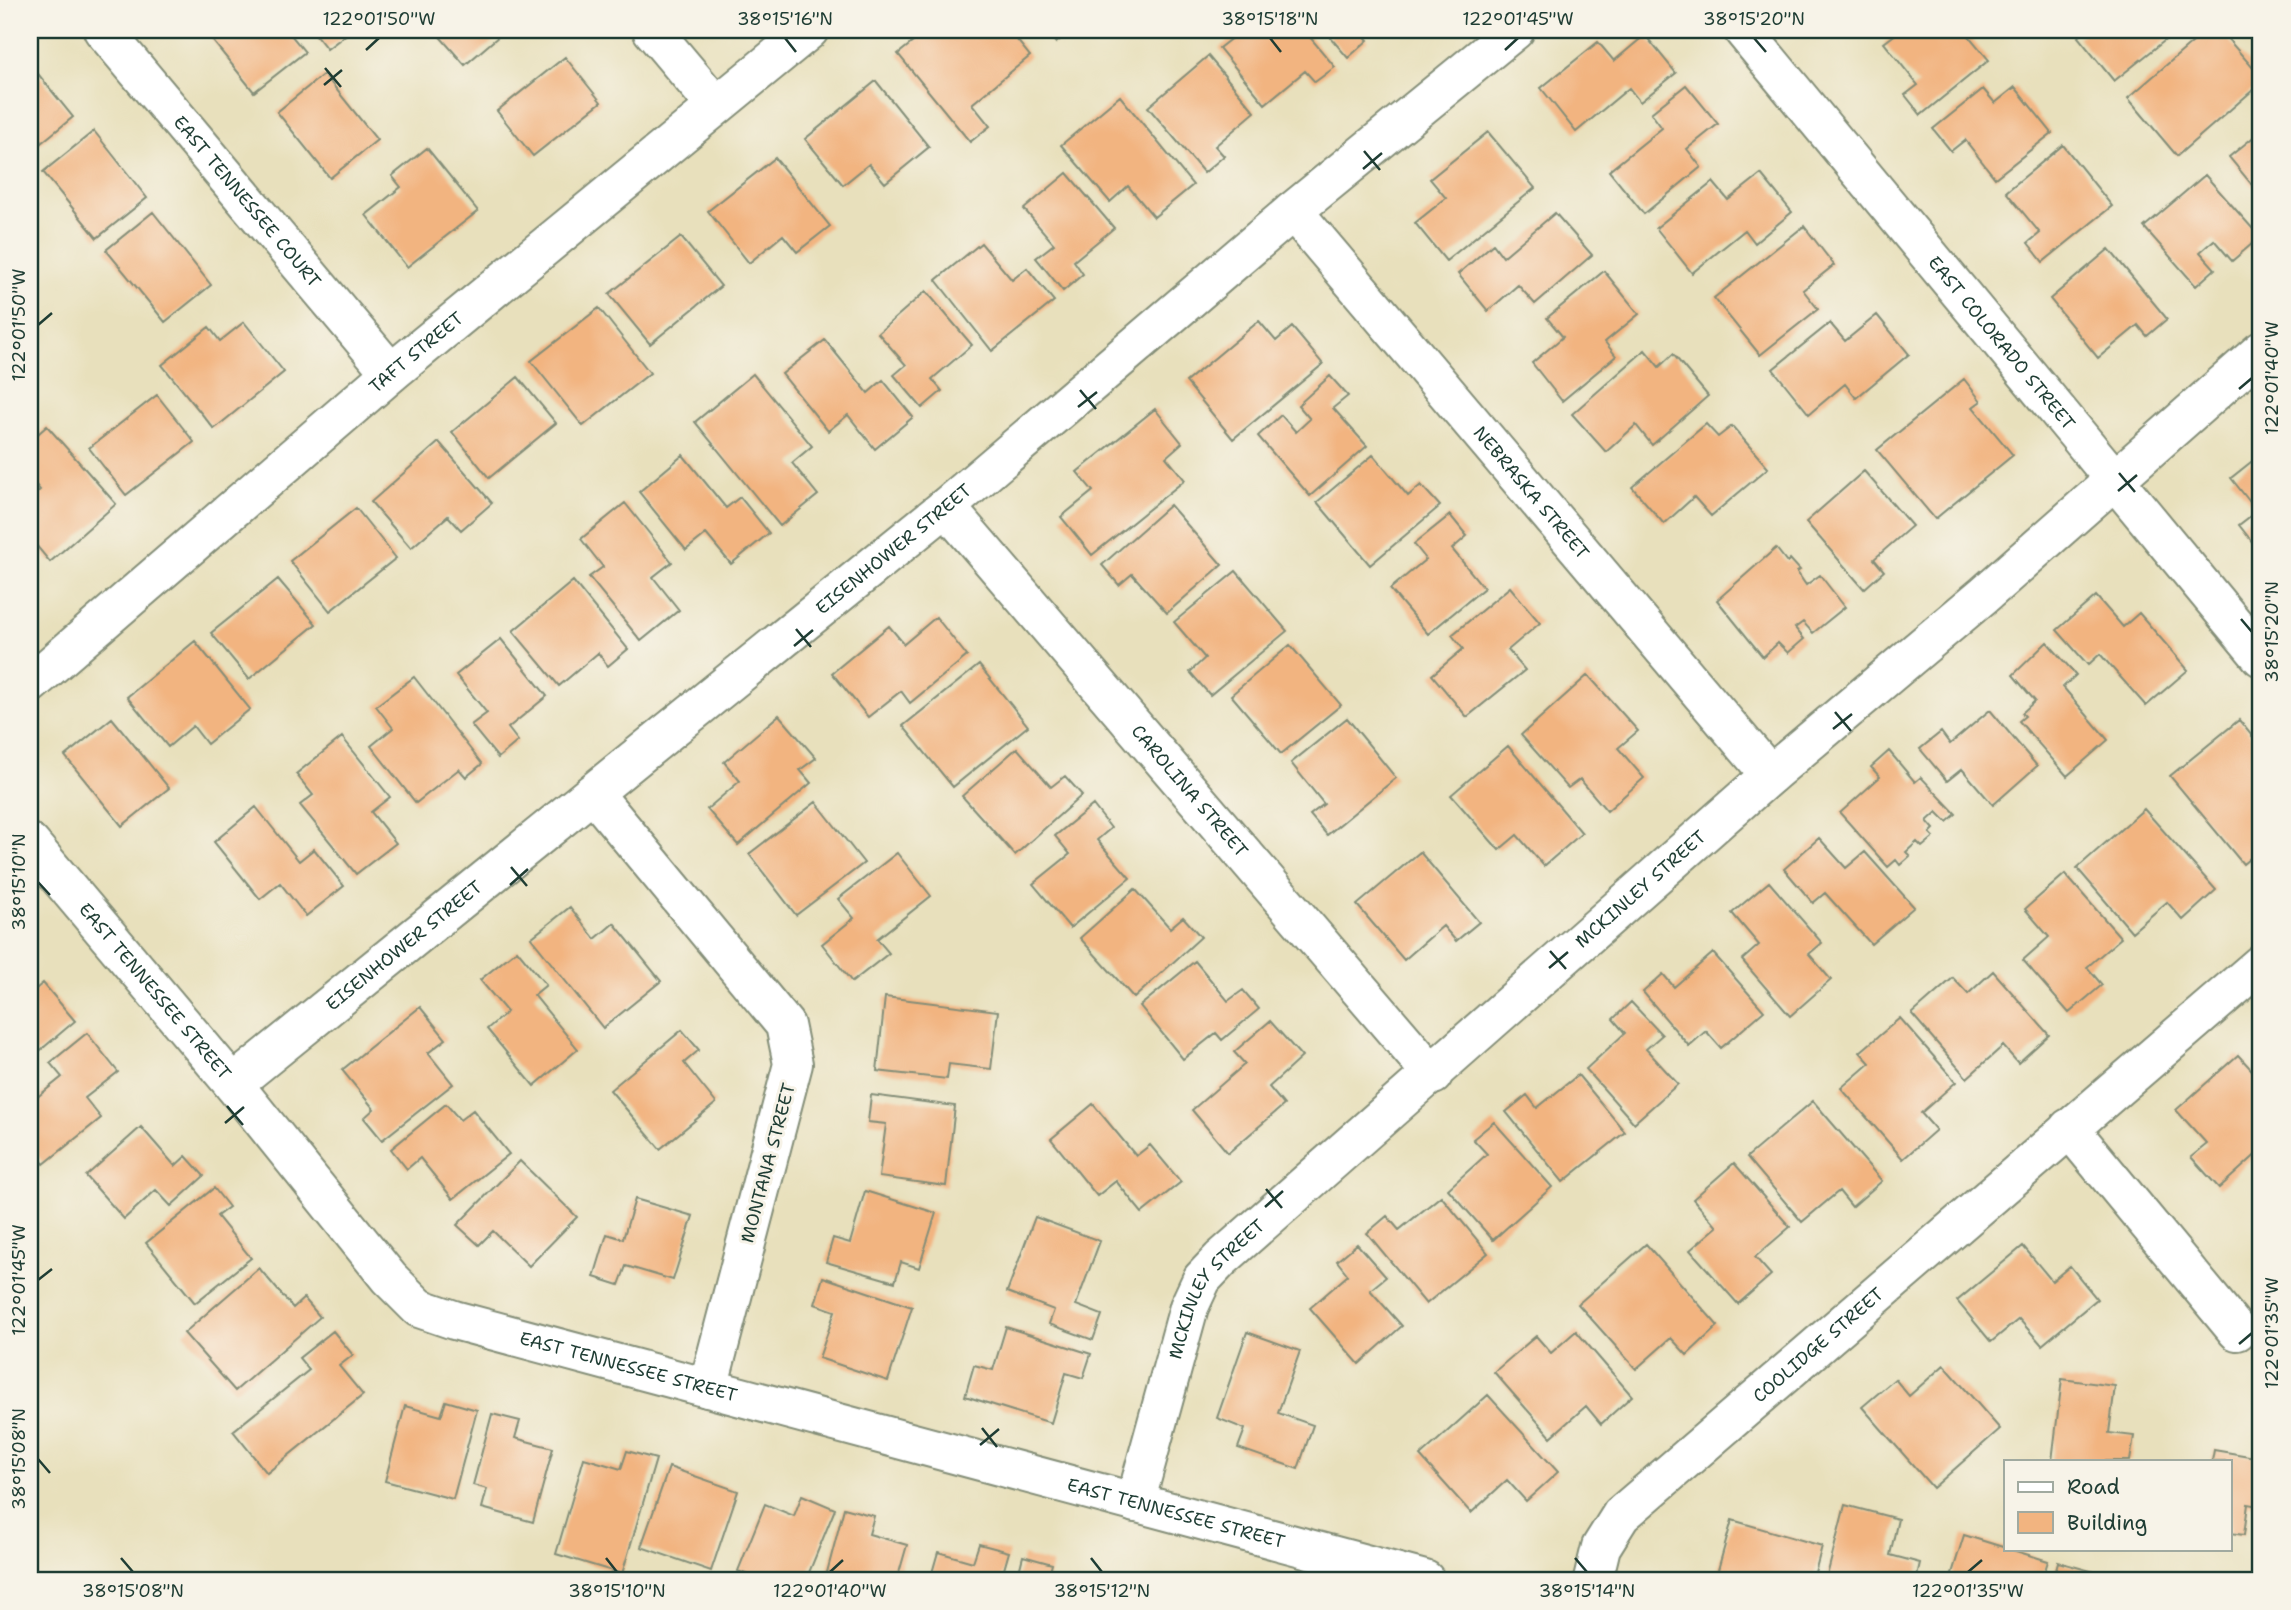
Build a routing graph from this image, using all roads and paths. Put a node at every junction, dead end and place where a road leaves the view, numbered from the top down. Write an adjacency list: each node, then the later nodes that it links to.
1 (103, 30): 9 (street, EAST TENNESSEE COURT)
2 (652, 30): 6 (street)
3 (809, 30): 6 (street, TAFT STREET)
4 (1515, 30): 7 (street, EISENHOWER STREET)
5 (1742, 30): 10 (street, EAST COLORADO STREET)
6 (716, 106): 9 (street, TAFT STREET)
7 (1293, 211): 11 (street, EISENHOWER STREET); 14 (street, NEBRASKA STREET)
8 (2261, 351): 10 (street, MCKINLEY STREET)
9 (391, 373): 13 (street, TAFT STREET)
10 (2112, 480): 12 (street, EAST COLORADO STREET); 14 (street, MCKINLEY STREET)
11 (946, 507): 15 (street, EISENHOWER STREET); 18 (street, CAROLINA STREET)
12 (2261, 657)
13 (30, 684)
14 (1770, 775): 18 (street, MCKINLEY STREET)
15 (593, 793): 19 (street, EISENHOWER STREET); 22 (street, MONTANA STREET)
16 (30, 843): 19 (street, EAST TENNESSEE STREET)
17 (2261, 964): 20 (street, COOLIDGE STREET)
18 (1433, 1075): 23 (street, MCKINLEY STREET)
19 (233, 1084): 22 (street, EAST TENNESSEE STREET)
20 (2069, 1128): 21 (street); 25 (street, COOLIDGE STREET)
21 (2237, 1331)
22 (708, 1388): 23 (street, EAST TENNESSEE STREET)
23 (1135, 1503): 24 (street, EAST TENNESSEE STREET)
24 (1425, 1580)
25 (1593, 1580)

